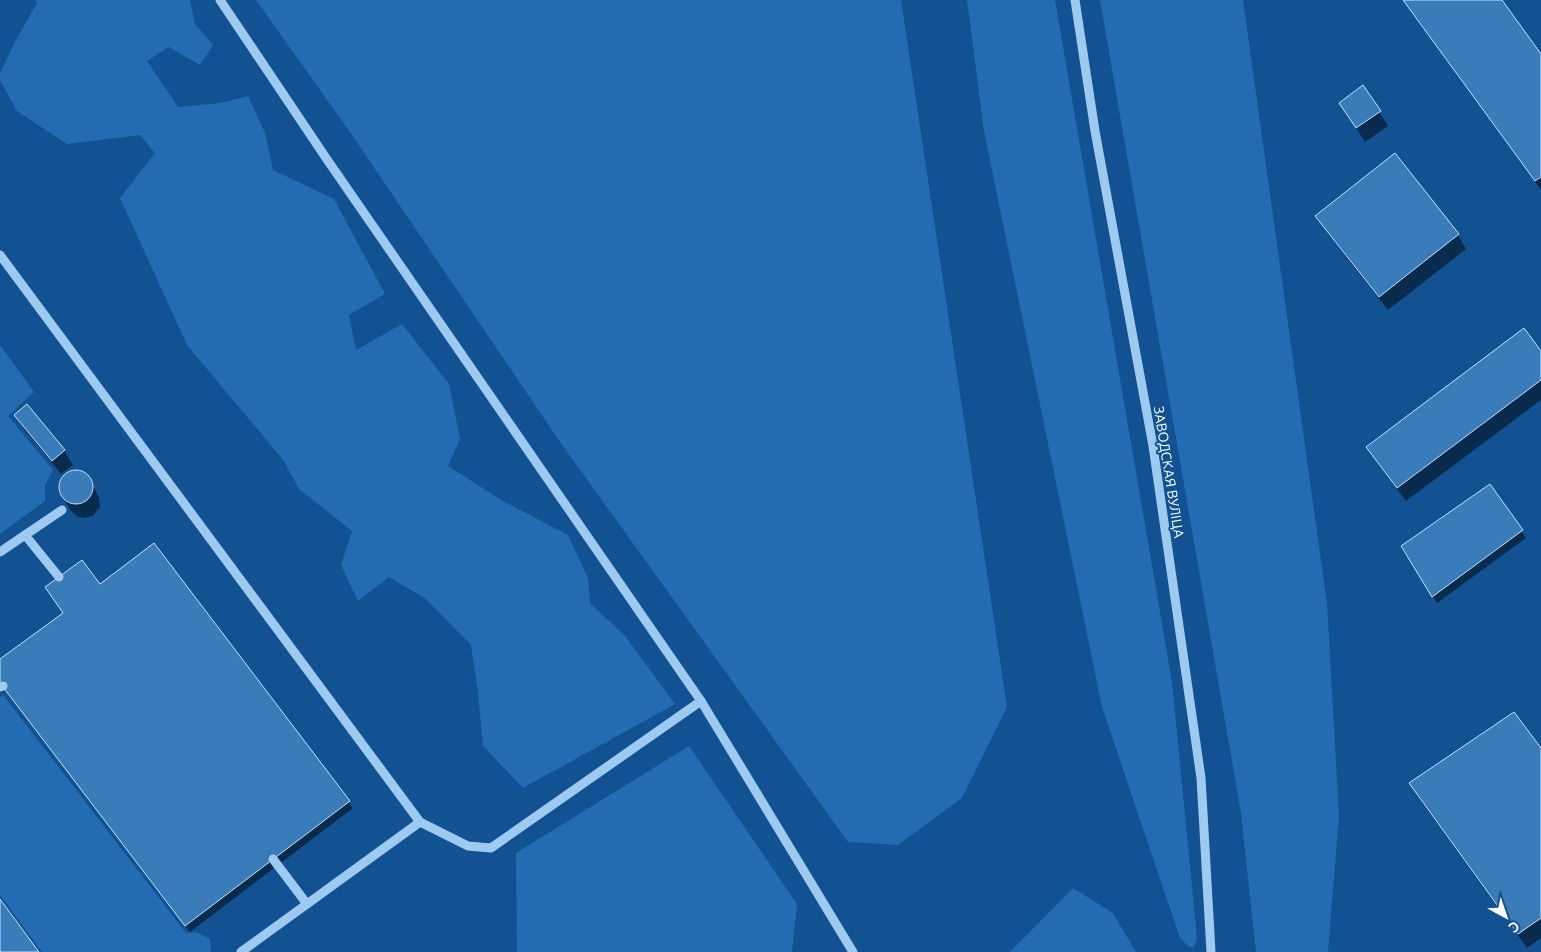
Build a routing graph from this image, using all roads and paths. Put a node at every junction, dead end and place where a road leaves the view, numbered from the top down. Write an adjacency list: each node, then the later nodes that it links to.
1 (220, 0): 8 (street)
2 (1075, 0): 14 (street, ЗАВОДСКАЯ ВУЛІЦА)
3 (0, 255): 9 (street)
4 (62, 510): 5 (street)
5 (25, 535): 6 (street); 7 (street)
6 (0, 552)
7 (59, 577)
8 (701, 701): 9 (street); 13 (street)
9 (420, 822): 11 (street)
10 (273, 860): 11 (street)
11 (307, 904): 12 (street)
12 (242, 952)
13 (853, 952)
14 (1211, 952)

